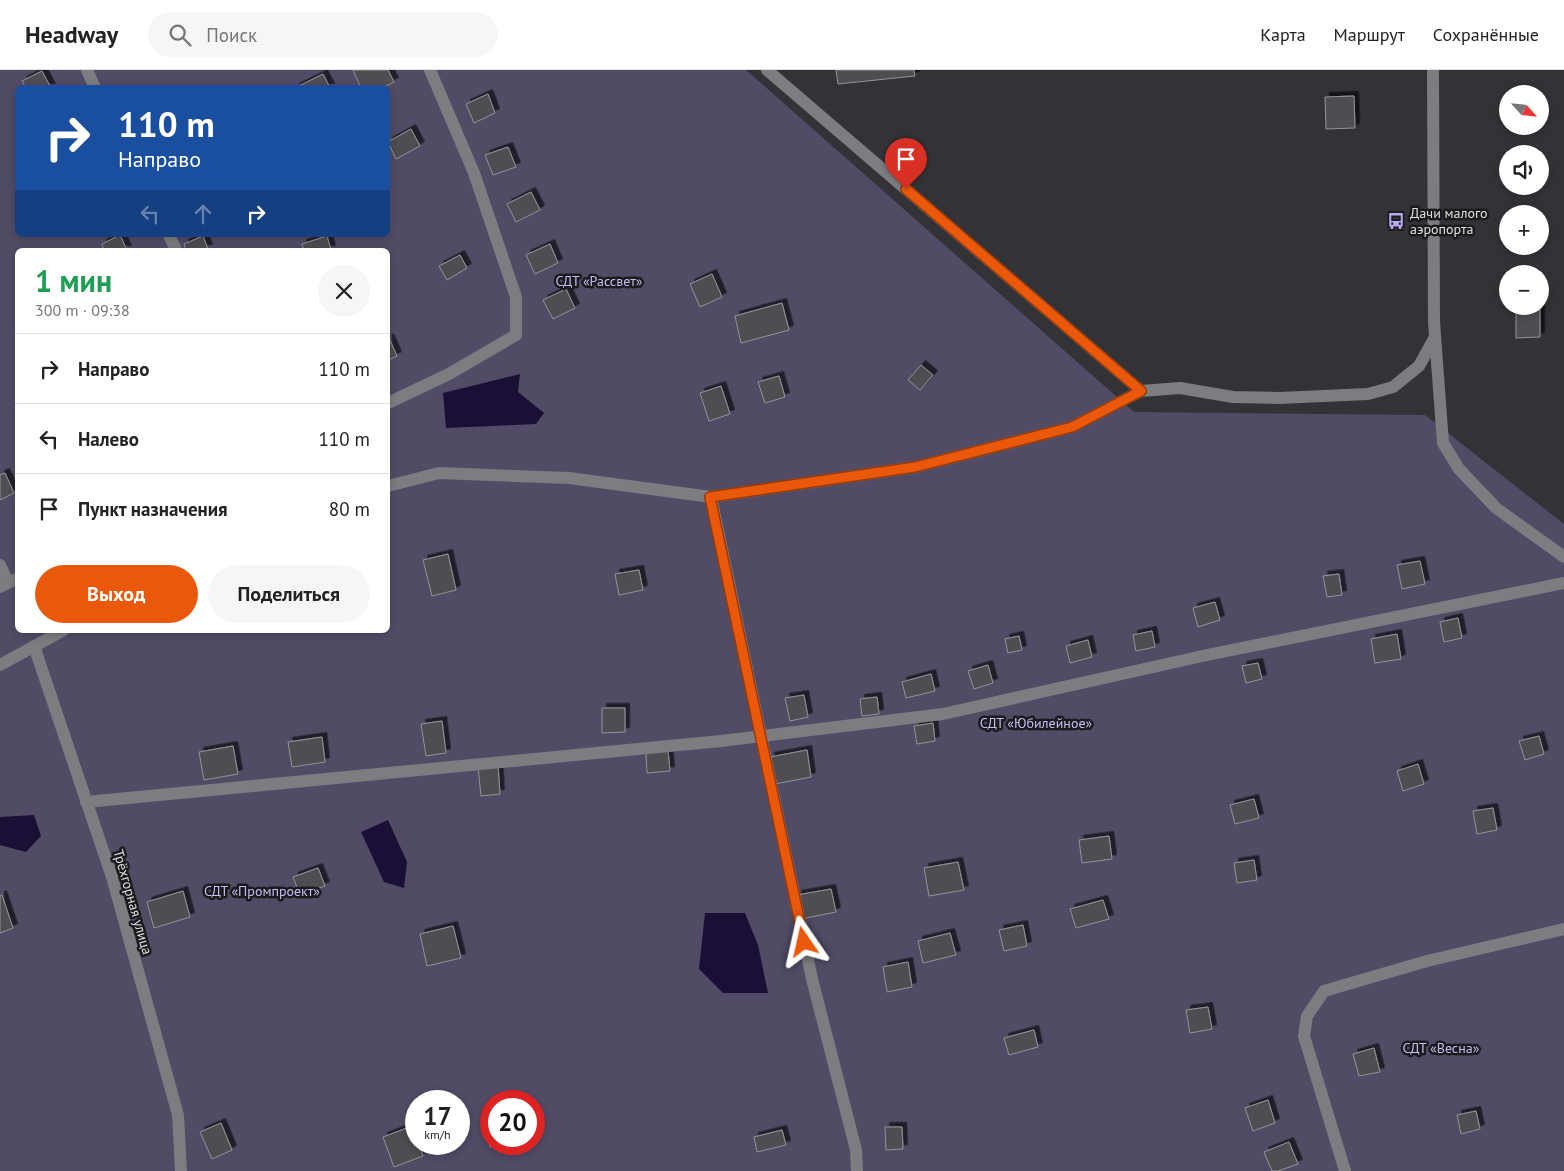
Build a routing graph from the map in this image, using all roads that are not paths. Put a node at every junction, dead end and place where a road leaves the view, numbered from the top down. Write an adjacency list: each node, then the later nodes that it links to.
1 (87, 70): 5 (street)
2 (430, 70): 8 (street)
3 (768, 70): 7 (street)
4 (1433, 70): 6 (street)
5 (94, 85)
6 (1434, 337): 7 (street); 11 (street)
7 (1141, 391): 10 (street)
8 (390, 402)
9 (390, 485): 10 (street)
10 (710, 497): 18 (street)
11 (1564, 557)
12 (0, 565): 13 (street)
13 (8, 582)
14 (1564, 583): 18 (street)
15 (58, 633): 16 (street)
16 (34, 646): 17 (street); 19 (street, Трёхгорная улица)
17 (0, 664)
18 (762, 736): 19 (street); 22 (street)
19 (86, 802): 21 (street, Трёхгорная улица)
20 (1564, 929): 23 (street)
21 (181, 1171)
22 (857, 1171)
23 (1345, 1171)

